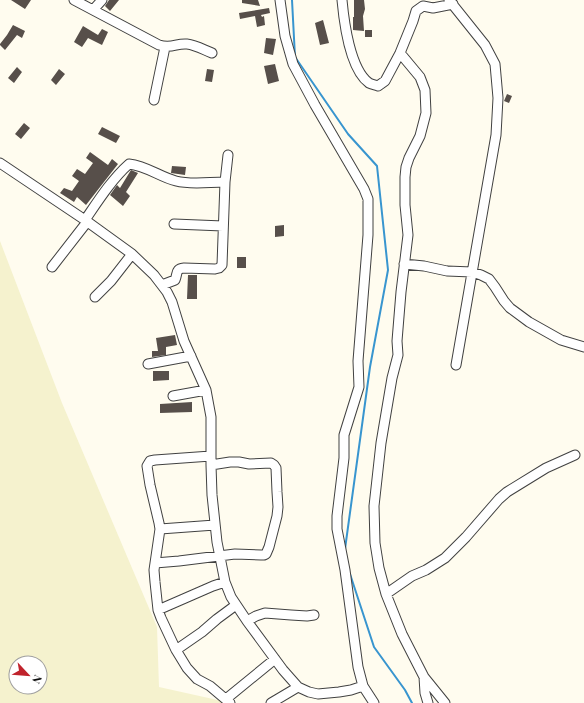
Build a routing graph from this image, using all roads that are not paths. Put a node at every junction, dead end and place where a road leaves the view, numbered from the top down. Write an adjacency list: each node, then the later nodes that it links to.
1 (74, 0): 6 (street)
2 (102, 0): 6 (street)
3 (280, 0): 44 (street)
4 (342, 0): 9 (street)
5 (451, 2): 9 (street); 20 (street)
6 (93, 10): 7 (street)
7 (165, 47): 8 (street); 10 (street)
8 (212, 53)
9 (400, 53): 18 (street)
10 (154, 100)
11 (228, 155): 13 (street)
12 (0, 162): 14 (street)
13 (225, 182): 14 (street); 16 (street)
14 (86, 221): 17 (street); 19 (street)
15 (174, 224): 16 (street)
16 (223, 226): 21 (street)
17 (132, 254): 21 (street); 22 (street)
18 (404, 264): 20 (street); 36 (street)
19 (52, 267)
20 (472, 272): 23 (street); 26 (street)
21 (162, 285): 24 (street)
22 (95, 297)
23 (584, 347)
24 (191, 356): 25 (street); 27 (street)
25 (148, 364)
26 (456, 364)
27 (206, 390): 28 (street); 30 (street)
28 (173, 396)
29 (575, 455): 36 (street)
30 (211, 460): 31 (street); 32 (street); 33 (street)
31 (215, 525): 32 (street); 33 (street)
32 (160, 529): 34 (street)
33 (220, 556): 34 (street); 35 (street)
34 (155, 563): 38 (street)
35 (225, 582): 37 (street); 38 (street)
36 (386, 594): 43 (street)
37 (236, 606): 40 (street); 41 (street)
38 (158, 610): 41 (street)
39 (314, 615): 40 (street)
40 (247, 621): 42 (street)
41 (176, 650): 46 (street)
42 (275, 659): 45 (street); 46 (street)
43 (424, 677): 49 (street); 50 (street)
44 (364, 686): 45 (street); 48 (street)
45 (298, 687): 47 (street)
46 (228, 701)
47 (271, 703)
48 (374, 703)
49 (428, 703)
50 (445, 703)

